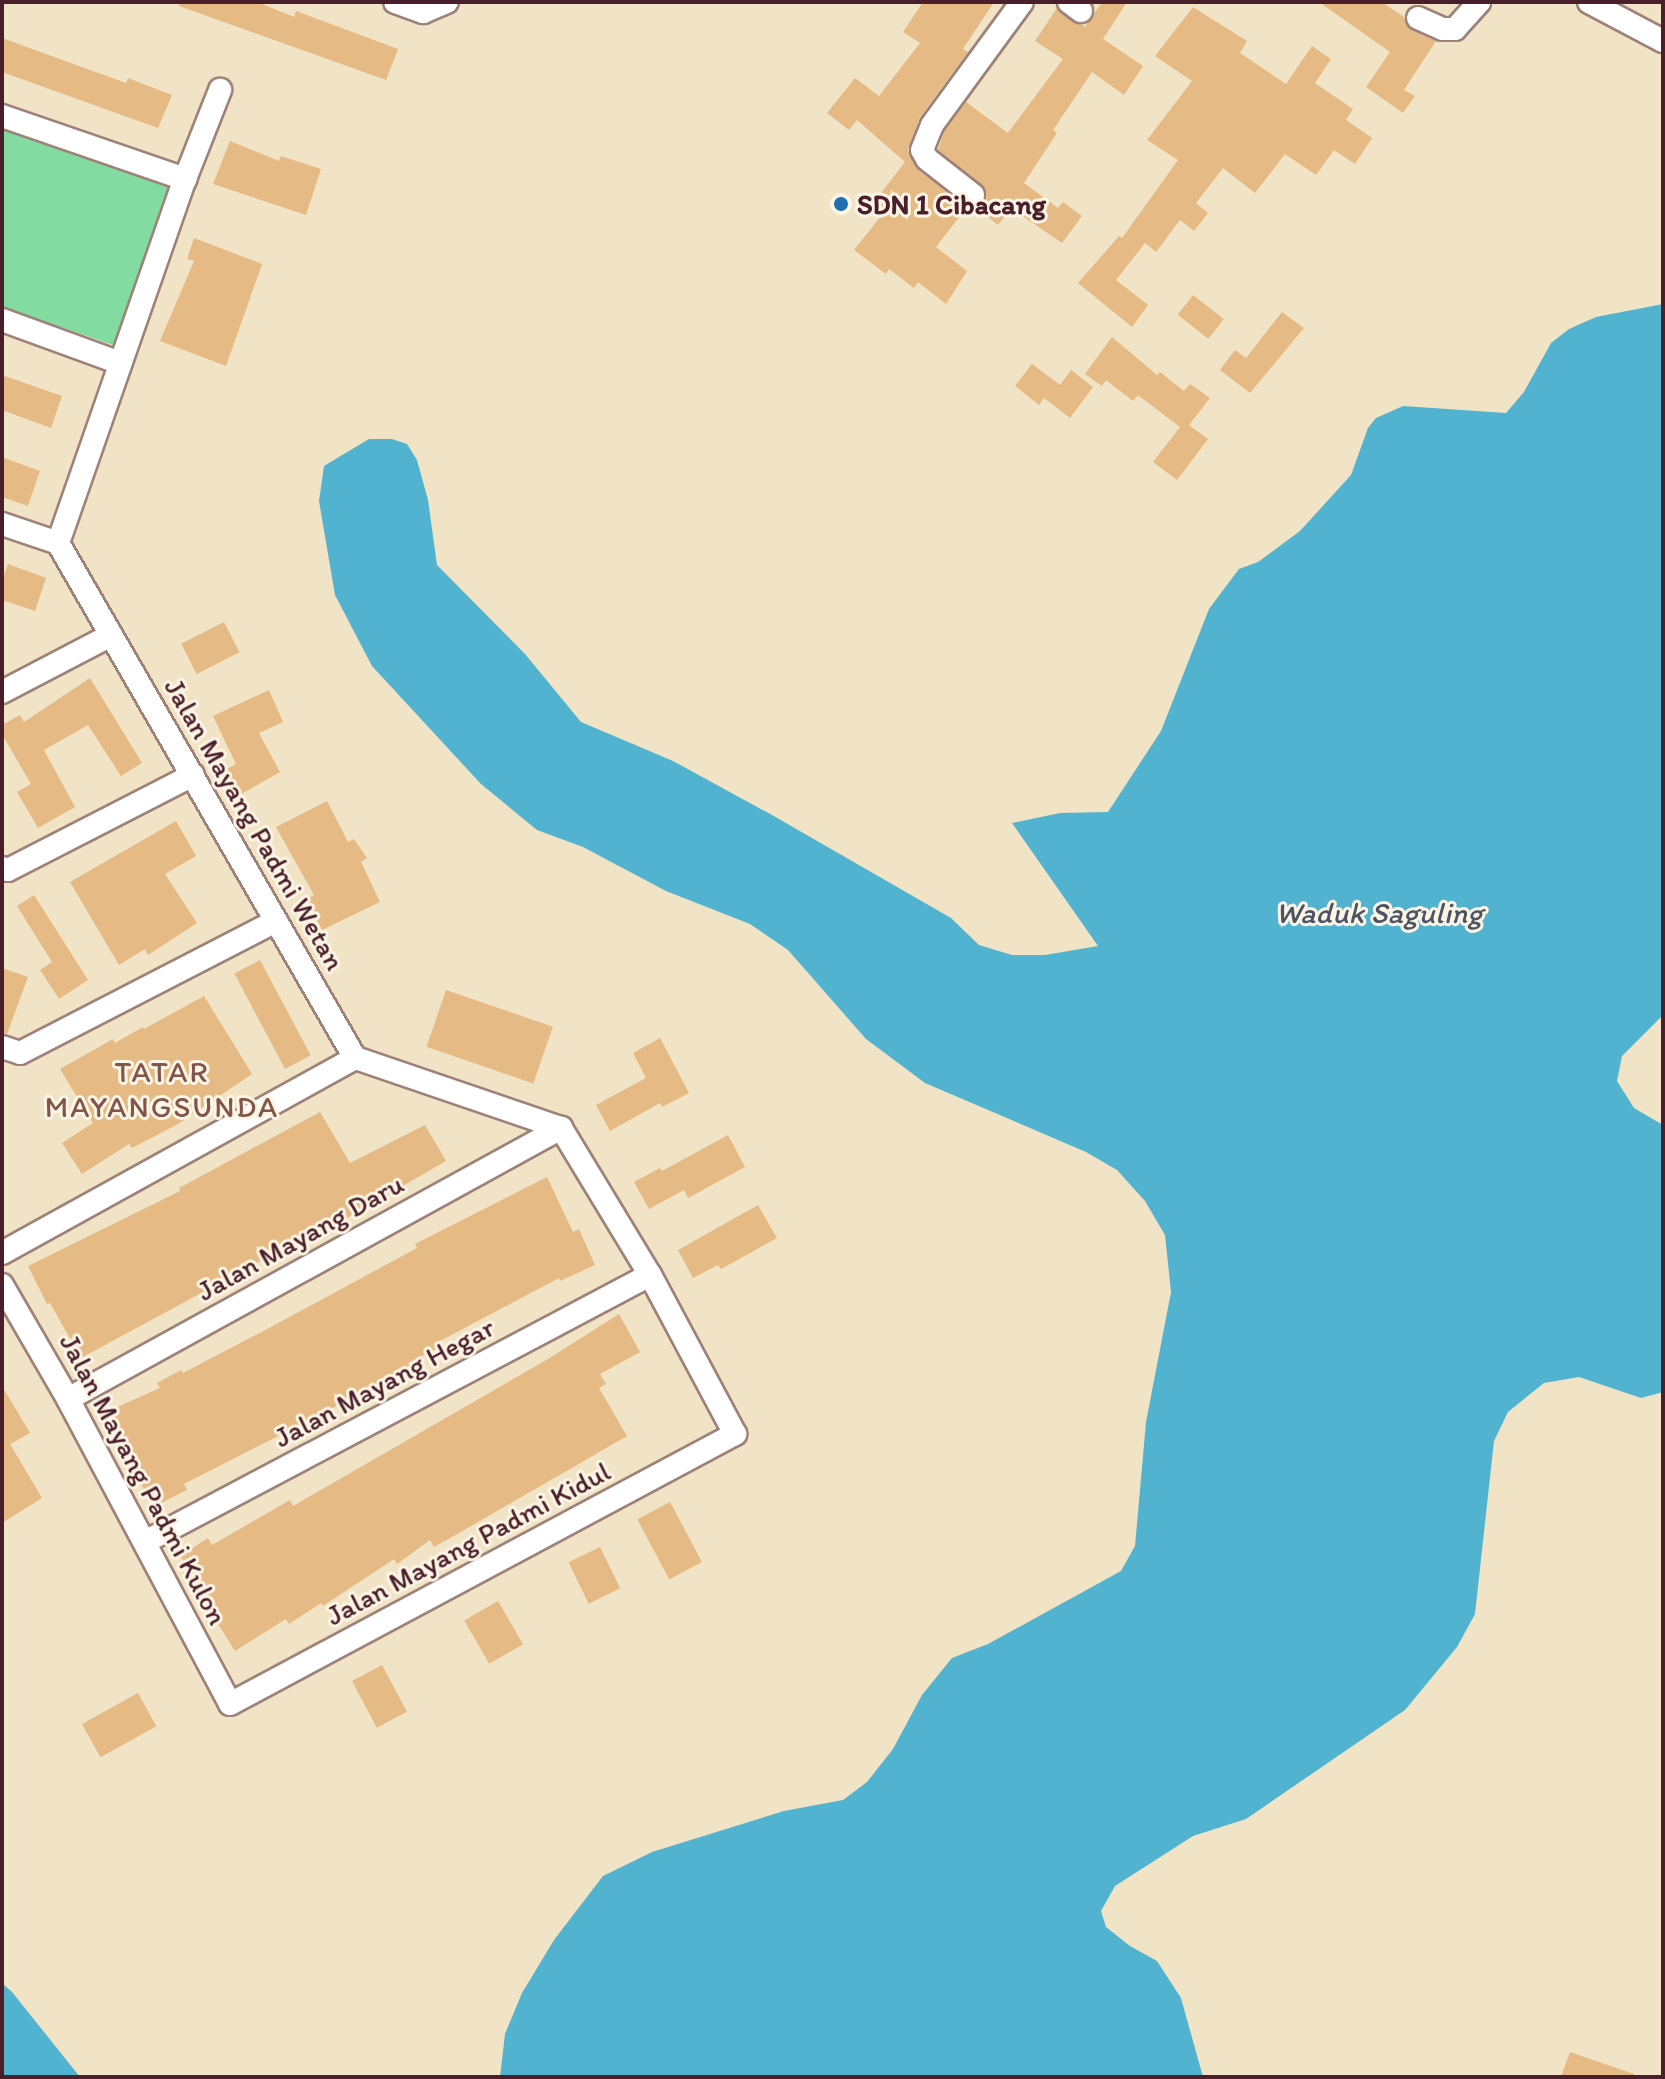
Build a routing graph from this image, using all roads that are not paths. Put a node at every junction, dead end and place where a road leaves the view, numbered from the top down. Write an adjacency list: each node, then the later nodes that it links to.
1 (395, 2): 2 (street)
2 (447, 2)
3 (1022, 2): 11 (street)
4 (1479, 2): 6 (street)
5 (1589, 2): 7 (street)
6 (1418, 18)
7 (1663, 41)
8 (220, 90): 10 (street)
9 (2, 116): 10 (street)
10 (185, 179): 13 (street)
11 (973, 195)
12 (2, 320): 13 (street)
13 (120, 363): 15 (street)
14 (2, 524): 15 (street)
15 (58, 543): 16 (street, Jalan Mayang Padmi Wetan)
16 (111, 635): 17 (street); 18 (street, Jalan Mayang Padmi Wetan)
17 (2, 692)
18 (193, 775): 19 (street); 20 (street, Jalan Mayang Padmi Wetan)
19 (2, 868)
20 (276, 921): 21 (street); 22 (street, Jalan Mayang Padmi Wetan)
21 (2, 1047)
22 (355, 1058): 23 (street); 24 (street)
23 (561, 1128): 25 (street); 27 (street, Jalan Mayang Daru)
24 (2, 1253)
25 (650, 1275): 28 (street, Jalan Mayang Hegar); 29 (street, Jalan Mayang Padmi Kidul)
26 (2, 1285): 27 (street, Jalan Mayang Padmi Kulon)
27 (68, 1399): 28 (street, Jalan Mayang Padmi Kulon)
28 (145, 1542): 29 (street, Jalan Mayang Padmi Kulon)
29 (230, 1704)

